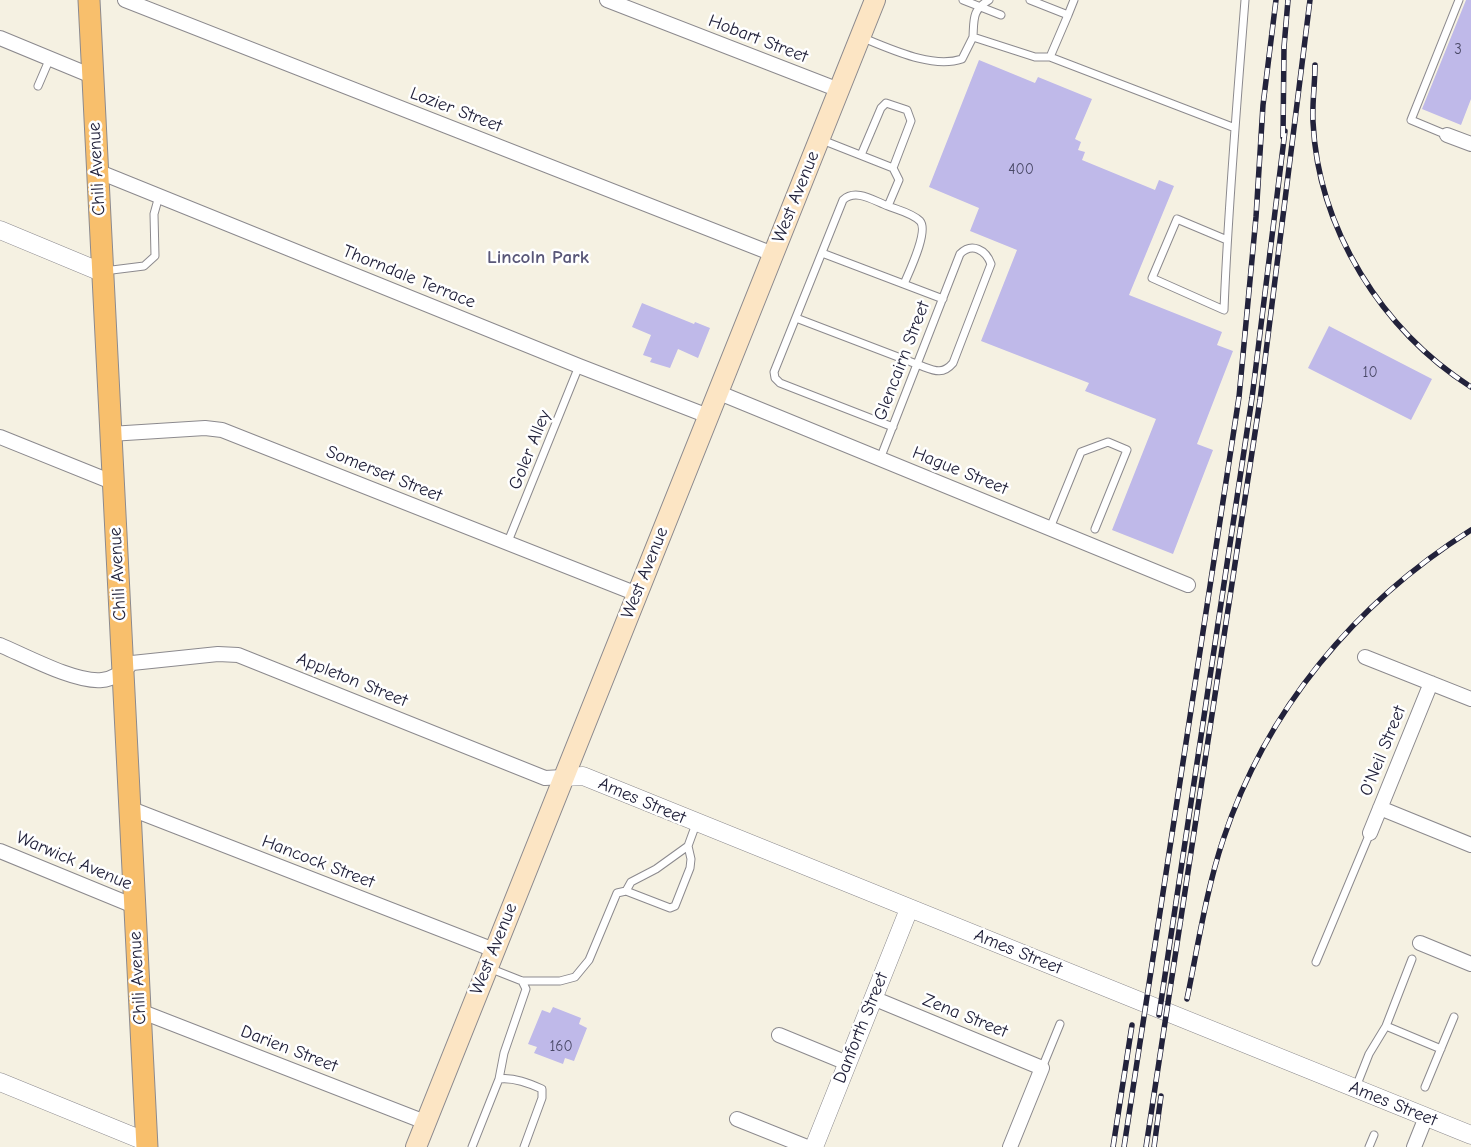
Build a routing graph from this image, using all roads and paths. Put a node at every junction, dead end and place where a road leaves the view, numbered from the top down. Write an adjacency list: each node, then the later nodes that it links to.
1 (89, 0): 19 (main road, Chili Avenue)
2 (125, 0): 35 (street, Lozier Street)
3 (607, 0): 21 (street, Hobart Street)
4 (875, 0): 16 (main road, West Avenue)
5 (963, 0): 11 (lane)
6 (989, 0): 11 (lane)
7 (1030, 0): 13 (lane)
8 (1074, 0): 13 (lane)
9 (1244, 0): 22 (lane)
10 (1459, 0): 24 (lane)
11 (978, 6): 12 (lane); 14 (lane)
12 (1001, 15)
13 (1068, 15): 17 (lane)
14 (973, 37): 16 (lane); 17 (lane)
15 (0, 38): 18 (street)
16 (860, 38): 21 (main road, West Avenue)
17 (1050, 57): 22 (lane)
18 (50, 58): 19 (street); 20 (lane)
19 (92, 76): 29 (main road, Chili Avenue)
20 (38, 86)
21 (839, 90): 25 (main road, West Avenue)
22 (1235, 128): 33 (lane)
23 (1471, 129): 26 (street)
24 (1447, 134): 26 (street)
25 (819, 139): 27 (lane); 35 (main road, West Avenue)
26 (1468, 143)
27 (861, 155): 28 (lane); 28 (lane)
28 (893, 168): 31 (lane)
29 (97, 171): 30 (street, Thorndale Terrace); 36 (main road, Chili Avenue)
30 (159, 196): 36 (lane); 41 (street, Thorndale Terrace)
31 (888, 206): 34 (lane); 37 (lane)
32 (0, 230): 36 (street)
33 (1227, 240): 33 (lane)
34 (822, 253): 37 (lane); 39 (lane)
35 (773, 254): 42 (main road, West Avenue)
36 (101, 272): 45 (main road, Chili Avenue)
37 (904, 284): 38 (lane)
38 (942, 299): 40 (lane, Glencairn Street); 40 (lane, Glencairn Street)
39 (796, 318): 40 (lane); 44 (lane)
40 (918, 365): 44 (lane, Glencairn Street)
41 (579, 366): 43 (street, Thorndale Terrace); 51 (lane, Goler Alley)
42 (718, 392): 43 (main road, West Avenue); 47 (street, Hague Street)
43 (708, 416): 53 (main road, West Avenue)
44 (893, 428): 47 (lane, Glencairn Street)
45 (110, 434): 48 (main road, Chili Avenue); 51 (street, Somerset Street)
46 (0, 437): 48 (street)
47 (880, 459): 49 (street, Hague Street)
48 (112, 482): 56 (main road, Chili Avenue)
49 (1050, 528): 50 (lane); 52 (street, Hague Street)
50 (1095, 529)
51 (507, 544): 53 (street, Somerset Street)
52 (1188, 585)
53 (636, 594): 59 (main road, West Avenue)
54 (0, 645): 56 (street, Appleton Street)
55 (1365, 657): 57 (street)
56 (123, 672): 59 (street, Appleton Street); 60 (main road, Chili Avenue)
57 (1431, 683): 58 (street); 61 (street, O'Neil Street)
58 (1471, 699)
59 (563, 777): 62 (street, Ames Street); 71 (main road, West Avenue)
60 (129, 808): 68 (main road, Chili Avenue); 71 (street, Hancock Street)
61 (1380, 808): 63 (street, O'Neil Street); 64 (street)
62 (696, 824): 65 (lane); 69 (street, Ames Street)
63 (1370, 833): 73 (lane)
64 (1471, 845)
65 (688, 846): 67 (lane); 67 (lane)
66 (0, 851): 68 (street, Warwick Avenue)
67 (626, 891): 75 (lane)
68 (134, 906): 77 (main road, Chili Avenue)
69 (909, 909): 76 (street, Danforth Street); 88 (street, Ames Street)
70 (1420, 943): 74 (street)
71 (490, 958): 75 (lane); 91 (main road, West Avenue)
72 (1412, 959): 80 (lane)
73 (1316, 962)
74 (1471, 964)
75 (522, 982): 85 (lane)
76 (873, 998): 83 (street, Danforth Street); 84 (street, Zena Street)
77 (140, 1011): 91 (street, Darien Street); 94 (main road, Chili Avenue)
78 (1454, 1017): 82 (lane)
79 (1060, 1024): 84 (lane)
80 (1386, 1026): 82 (lane); 88 (lane)
81 (779, 1034): 83 (street)
82 (1441, 1050): 87 (lane)
83 (847, 1064): 99 (street, Danforth Street)
84 (1042, 1068): 100 (street)
85 (499, 1079): 96 (lane); 97 (lane)
86 (0, 1082): 94 (street)
87 (1425, 1087)
88 (1356, 1088): 89 (street, Ames Street)
89 (1426, 1117): 93 (street, Ames Street); 102 (street)
90 (737, 1119): 98 (street)
91 (425, 1122): 95 (main road, West Avenue)
92 (1374, 1135): 101 (lane)
93 (1471, 1135)
94 (147, 1144)
95 (416, 1147)
96 (472, 1147)
97 (524, 1147)
98 (807, 1147)
99 (814, 1147)
100 (1010, 1147)
101 (1369, 1147)
102 (1414, 1147)

